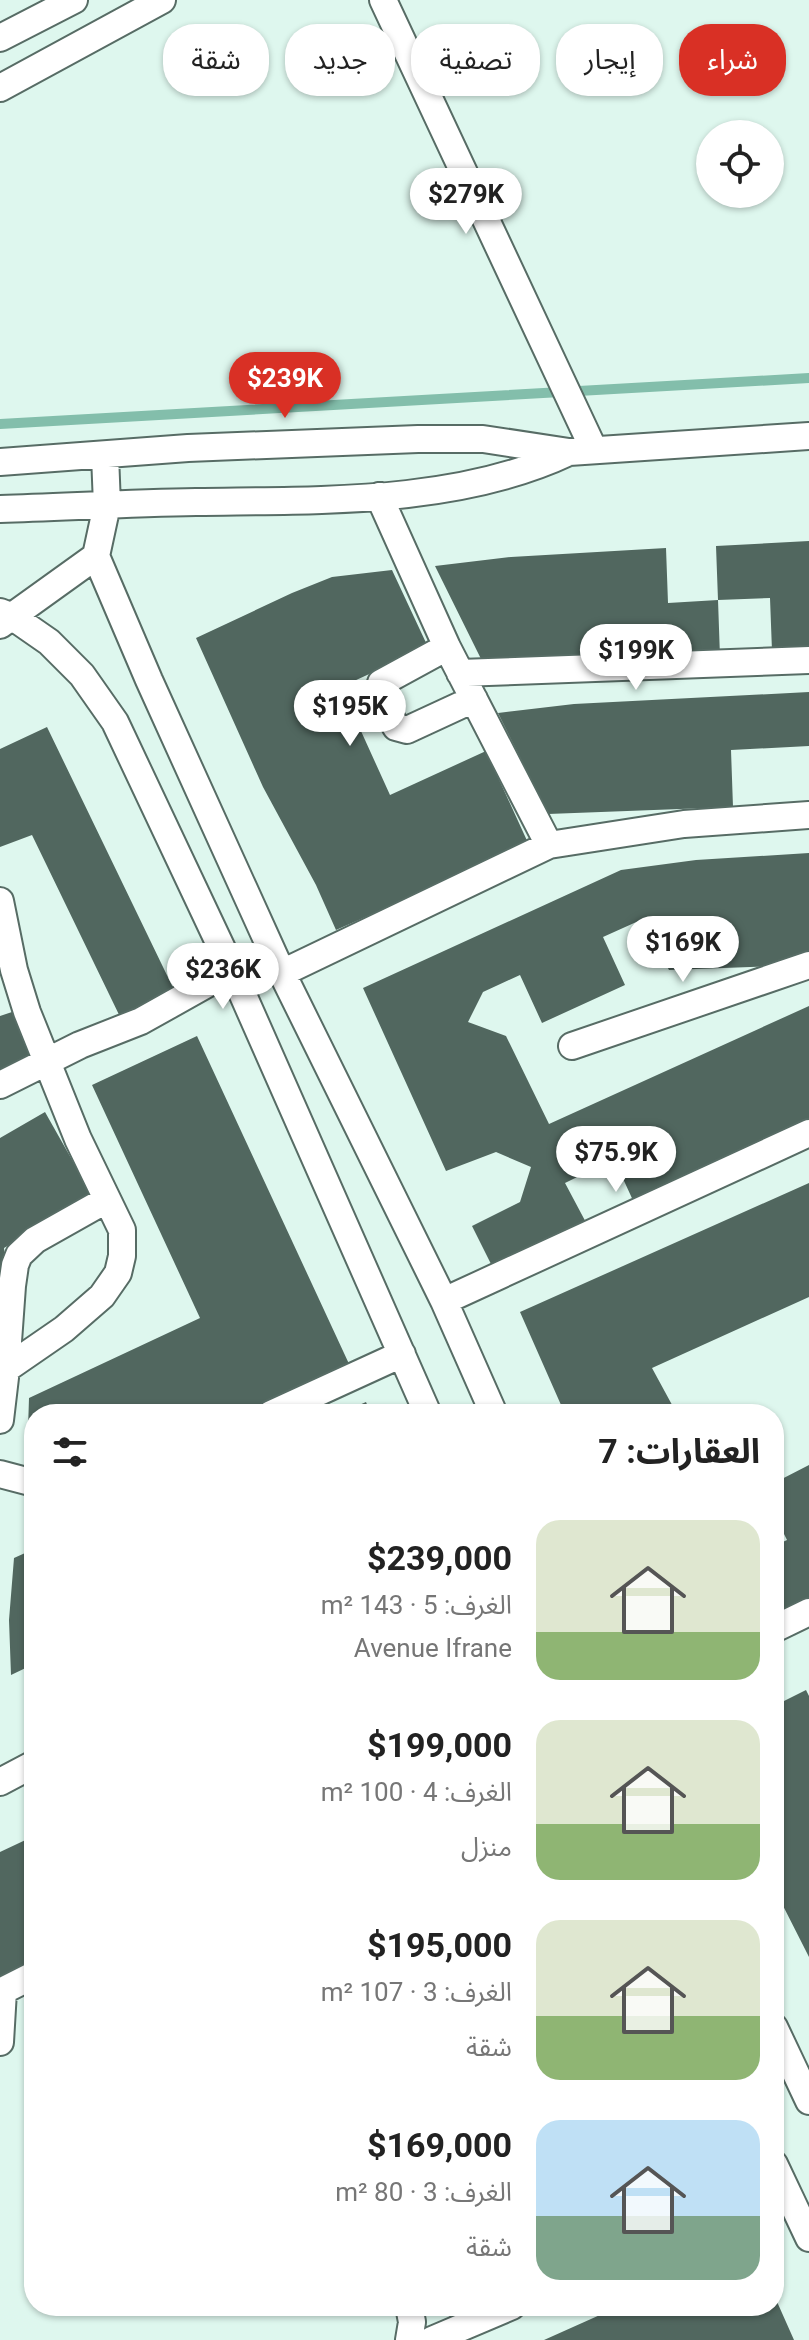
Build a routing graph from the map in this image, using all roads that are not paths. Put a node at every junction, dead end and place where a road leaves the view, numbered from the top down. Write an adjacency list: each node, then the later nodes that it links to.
1 (74, 0): 4 (street)
2 (162, 0): 5 (street)
3 (383, 0): 7 (street)
4 (0, 38)
5 (0, 88)
6 (809, 436): 7 (street)
7 (581, 451): 8 (street); 10 (street)
8 (105, 455): 9 (street); 11 (street)
9 (0, 462)
10 (379, 496): 11 (street); 15 (street)
11 (107, 505): 12 (street); 13 (street)
12 (0, 509)
13 (96, 556): 14 (street); 24 (street)
14 (4, 618): 23 (street)
15 (447, 647): 17 (street); 18 (street)
16 (809, 660): 17 (street)
17 (460, 673): 18 (street)
18 (474, 699): 20 (street)
19 (809, 815): 20 (street)
20 (549, 845): 24 (street)
21 (0, 901): 26 (street)
22 (809, 965): 25 (street)
23 (232, 970): 26 (street); 31 (street)
24 (282, 973): 30 (street)
25 (572, 1046)
26 (46, 1062): 27 (street); 29 (street)
27 (0, 1085)
28 (809, 1133): 30 (street)
29 (106, 1200): 32 (street); 32 (street)
30 (444, 1301): 35 (street)
31 (402, 1354): 33 (street); 34 (street)
32 (6, 1369): 36 (street)
33 (293, 1404)
34 (424, 1404)
35 (490, 1404)
36 (0, 1420)
37 (0, 1474): 38 (street)
38 (24, 1480)
39 (809, 1612): 40 (street)
40 (784, 1624)
41 (24, 1769): 42 (street)
42 (0, 1782)
43 (24, 1980): 44 (street)
44 (2, 1991): 45 (street)
45 (0, 2042)
46 (784, 2048): 47 (street)
47 (809, 2101)
48 (784, 2192): 49 (street)
49 (809, 2238)
50 (411, 2316): 52 (street)
51 (488, 2316): 53 (street)
52 (409, 2340)
53 (432, 2340)

